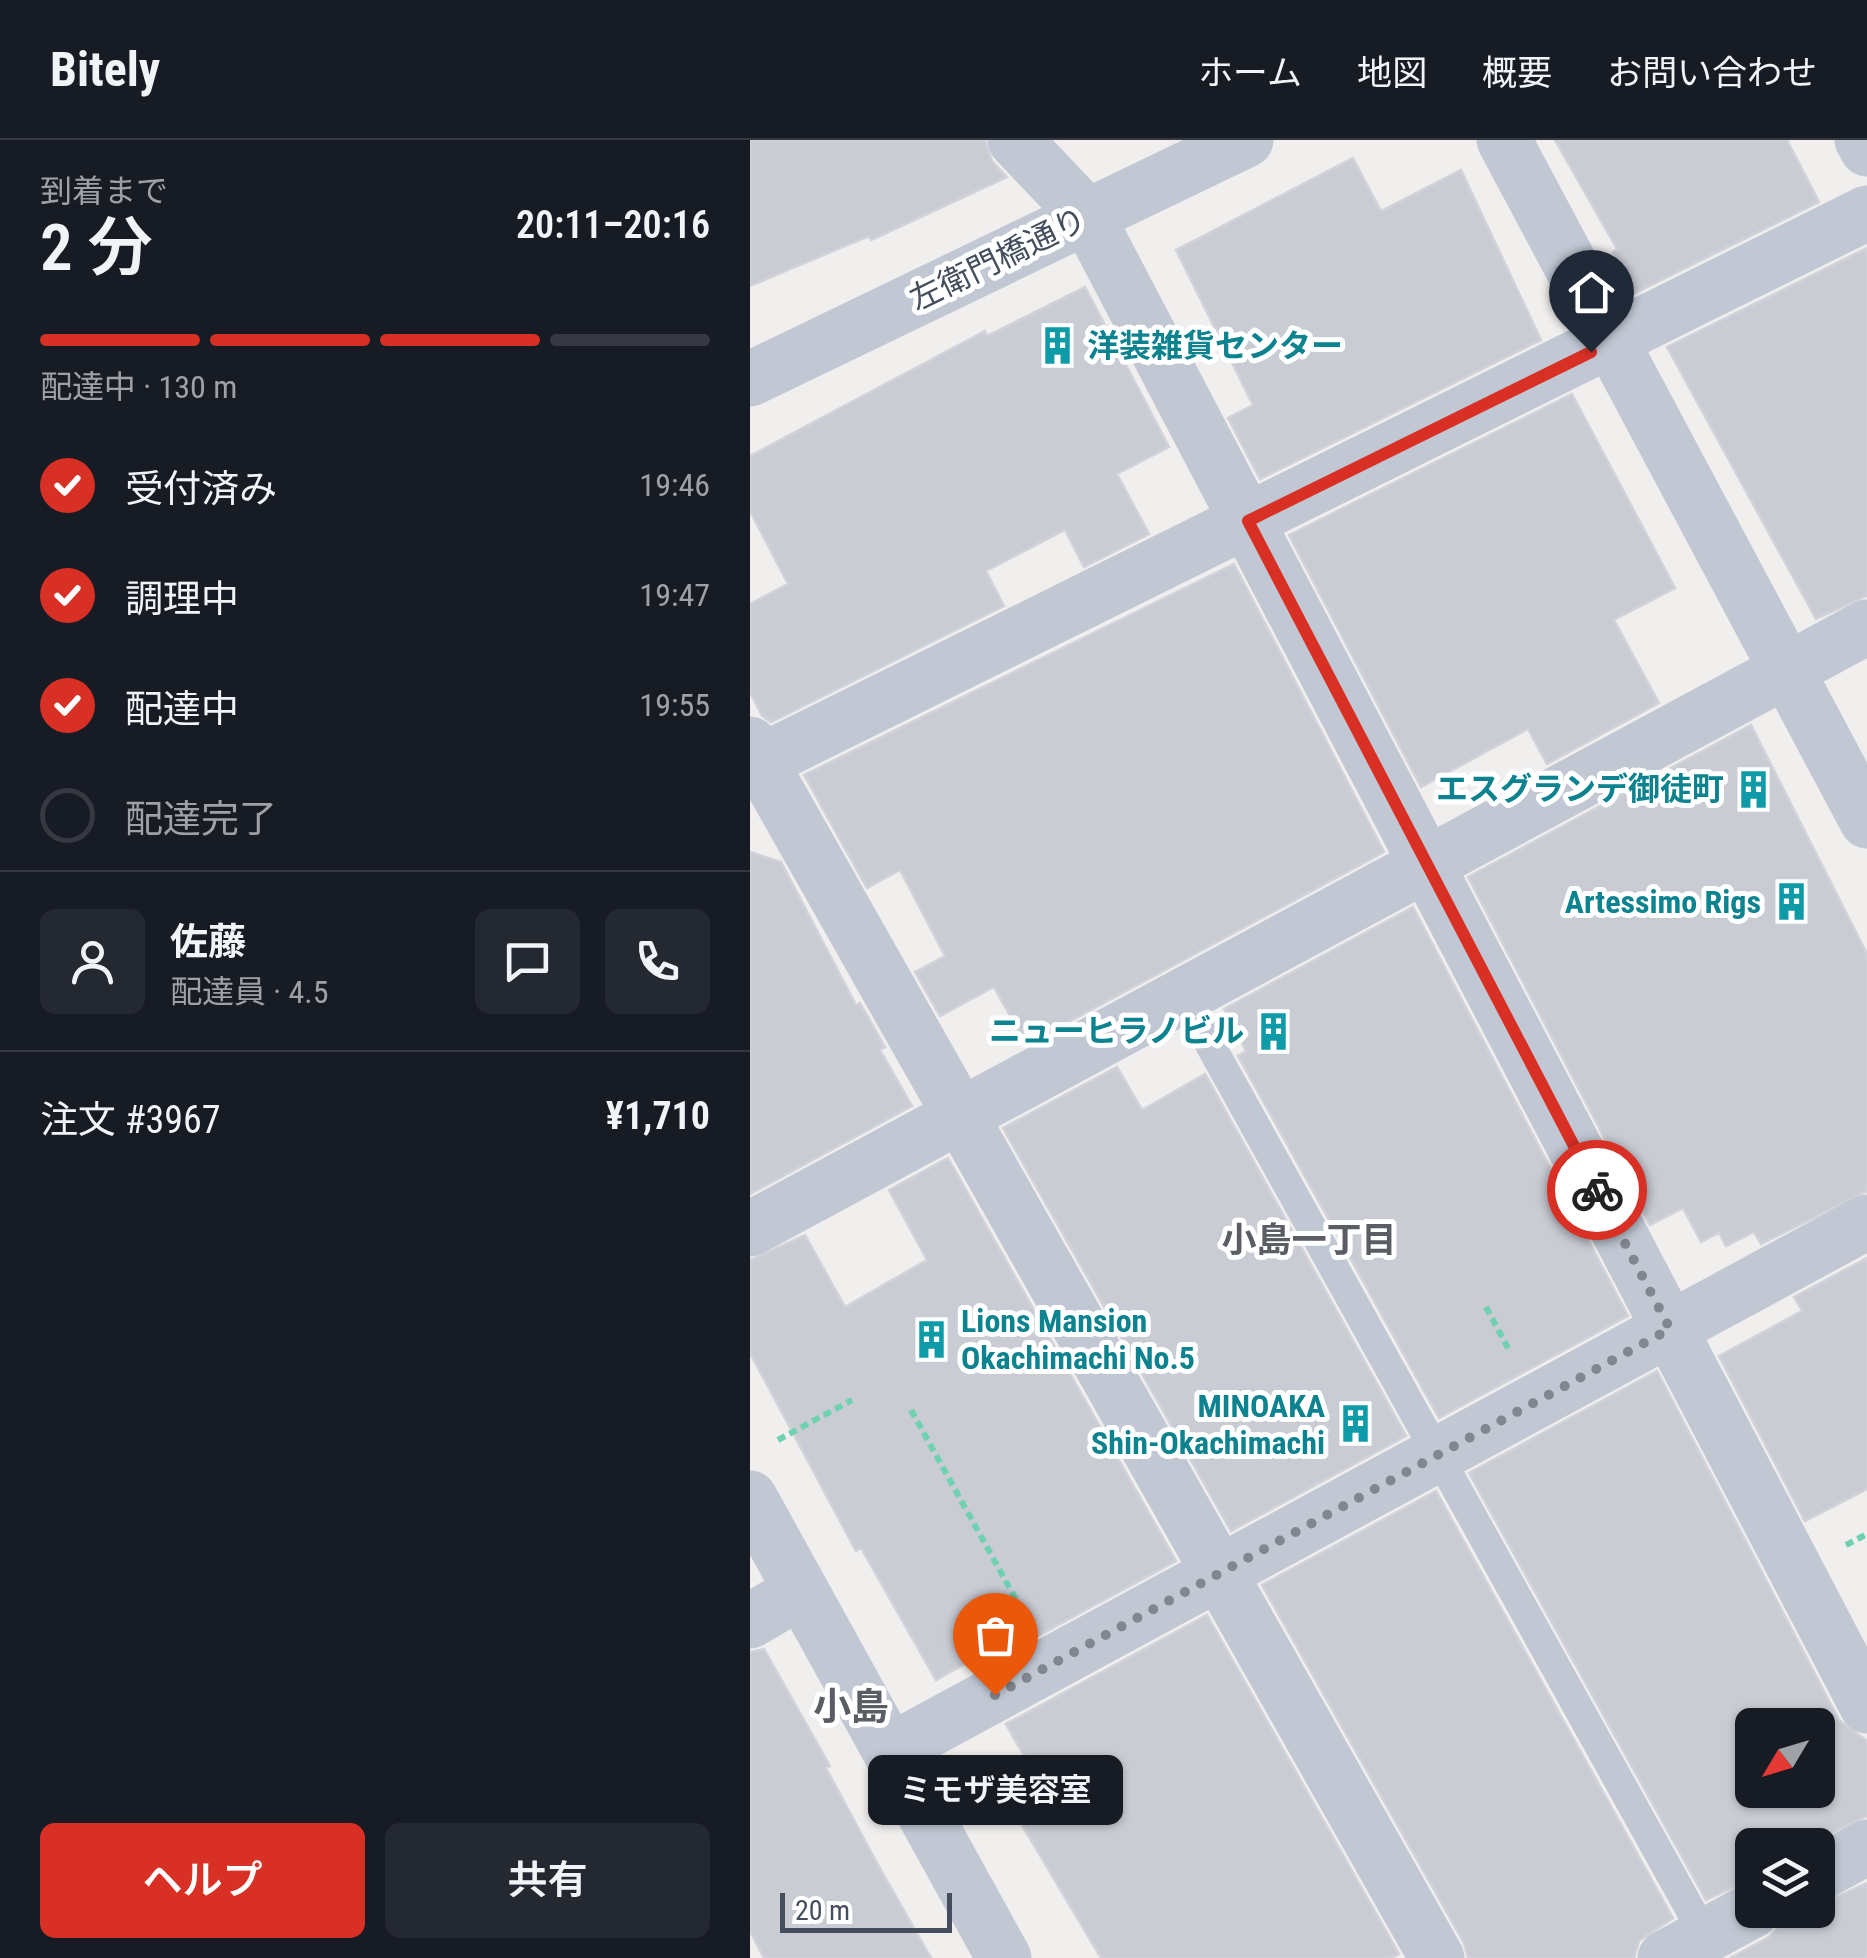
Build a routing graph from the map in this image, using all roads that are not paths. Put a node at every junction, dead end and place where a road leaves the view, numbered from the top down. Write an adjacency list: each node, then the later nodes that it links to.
1 (1014, 140): 7 (street)
2 (1246, 140): 7 (street, 左衛門橋通り)
3 (1504, 140): 8 (street)
4 (1862, 140): 5 (street)
5 (1867, 148)
6 (1867, 213): 8 (street)
7 (1087, 216): 9 (street, 左衛門橋通り); 10 (street)
8 (1611, 341): 10 (street); 12 (street)
9 (750, 378)
10 (1248, 521): 13 (street); 15 (street)
11 (1867, 627): 12 (street)
12 (1787, 671): 14 (street); 15 (street)
13 (753, 757): 17 (street)
14 (1867, 821)
15 (1427, 864): 16 (street); 20 (street)
16 (1182, 996): 17 (street); 21 (lane)
17 (961, 1116): 19 (street); 23 (street)
18 (1867, 1222): 20 (street)
19 (750, 1229)
20 (1670, 1329): 21 (street); 26 (street)
21 (1437, 1456): 23 (street); 31 (lane)
22 (750, 1498): 24 (street)
23 (1219, 1574): 27 (street); 33 (street)
24 (801, 1591): 25 (street); 27 (street)
25 (750, 1621)
26 (1867, 1706)
27 (890, 1752): 32 (street)
28 (1867, 1847): 29 (street)
29 (1835, 1865)
30 (1735, 1919): 31 (street)
31 (1685, 1947)
32 (1004, 1958)
33 (1437, 1958)

